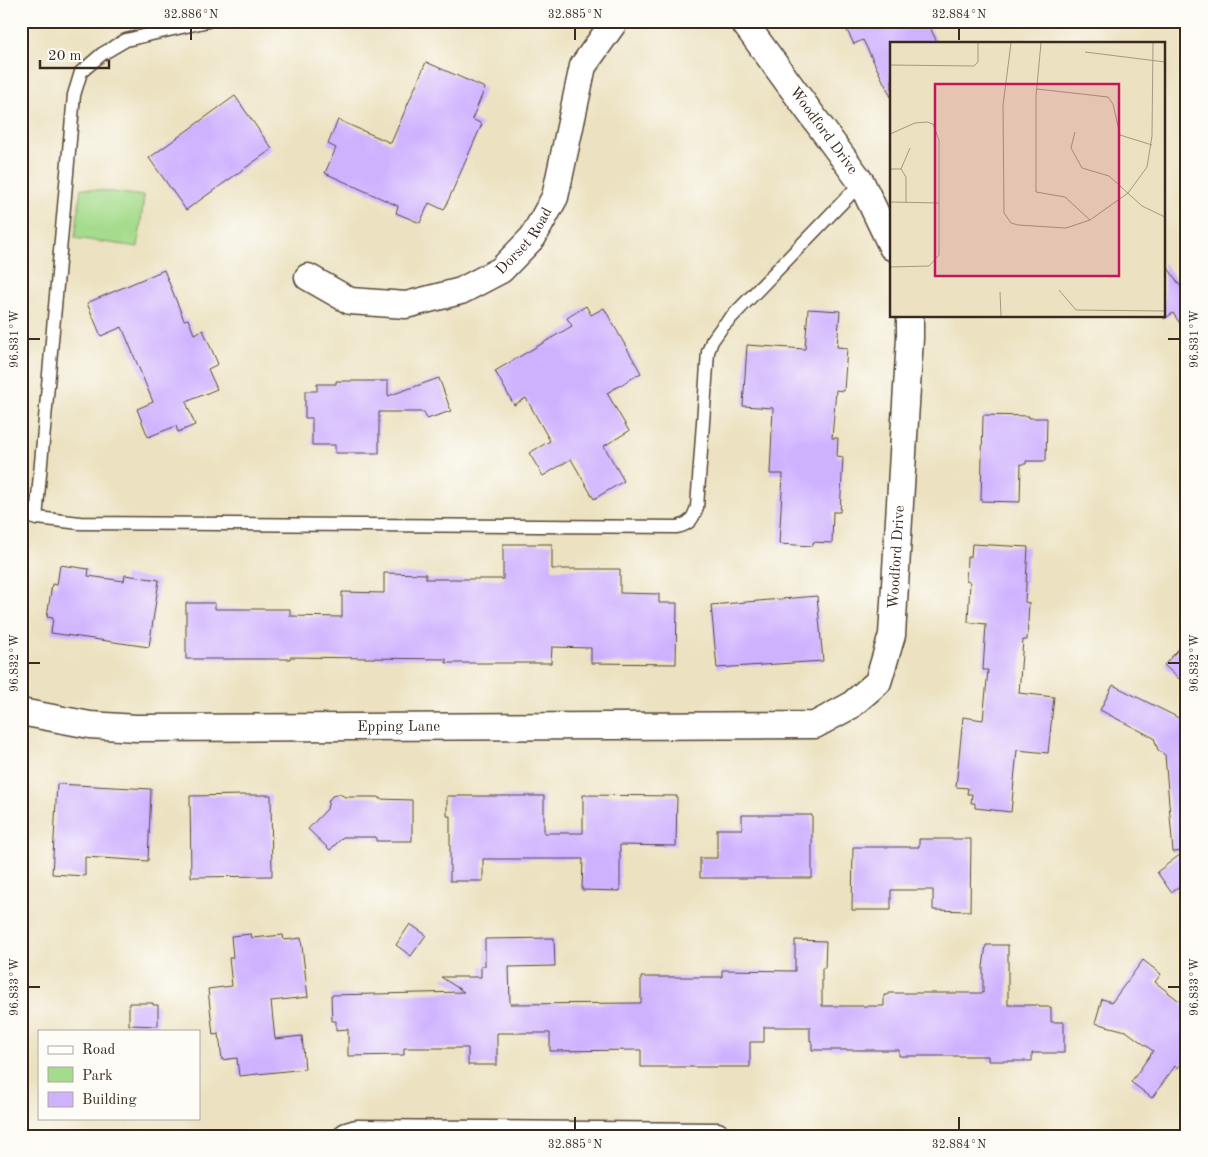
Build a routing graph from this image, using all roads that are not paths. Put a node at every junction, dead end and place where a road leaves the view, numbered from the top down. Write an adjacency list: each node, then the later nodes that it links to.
1 (208, 21): 9 (lane)
2 (615, 21): 6 (street, Dorset Road)
3 (744, 21): 4 (street, Woodford Drive)
4 (861, 183): 5 (street, Woodford Drive); 9 (lane)
5 (890, 243)
6 (308, 277)
7 (910, 318): 11 (street, Woodford Drive)
8 (21, 516): 9 (lane)
9 (36, 519)
10 (21, 712): 11 (street, Epping Lane)
11 (777, 725)
12 (347, 1136): 13 (street)
13 (717, 1136)

